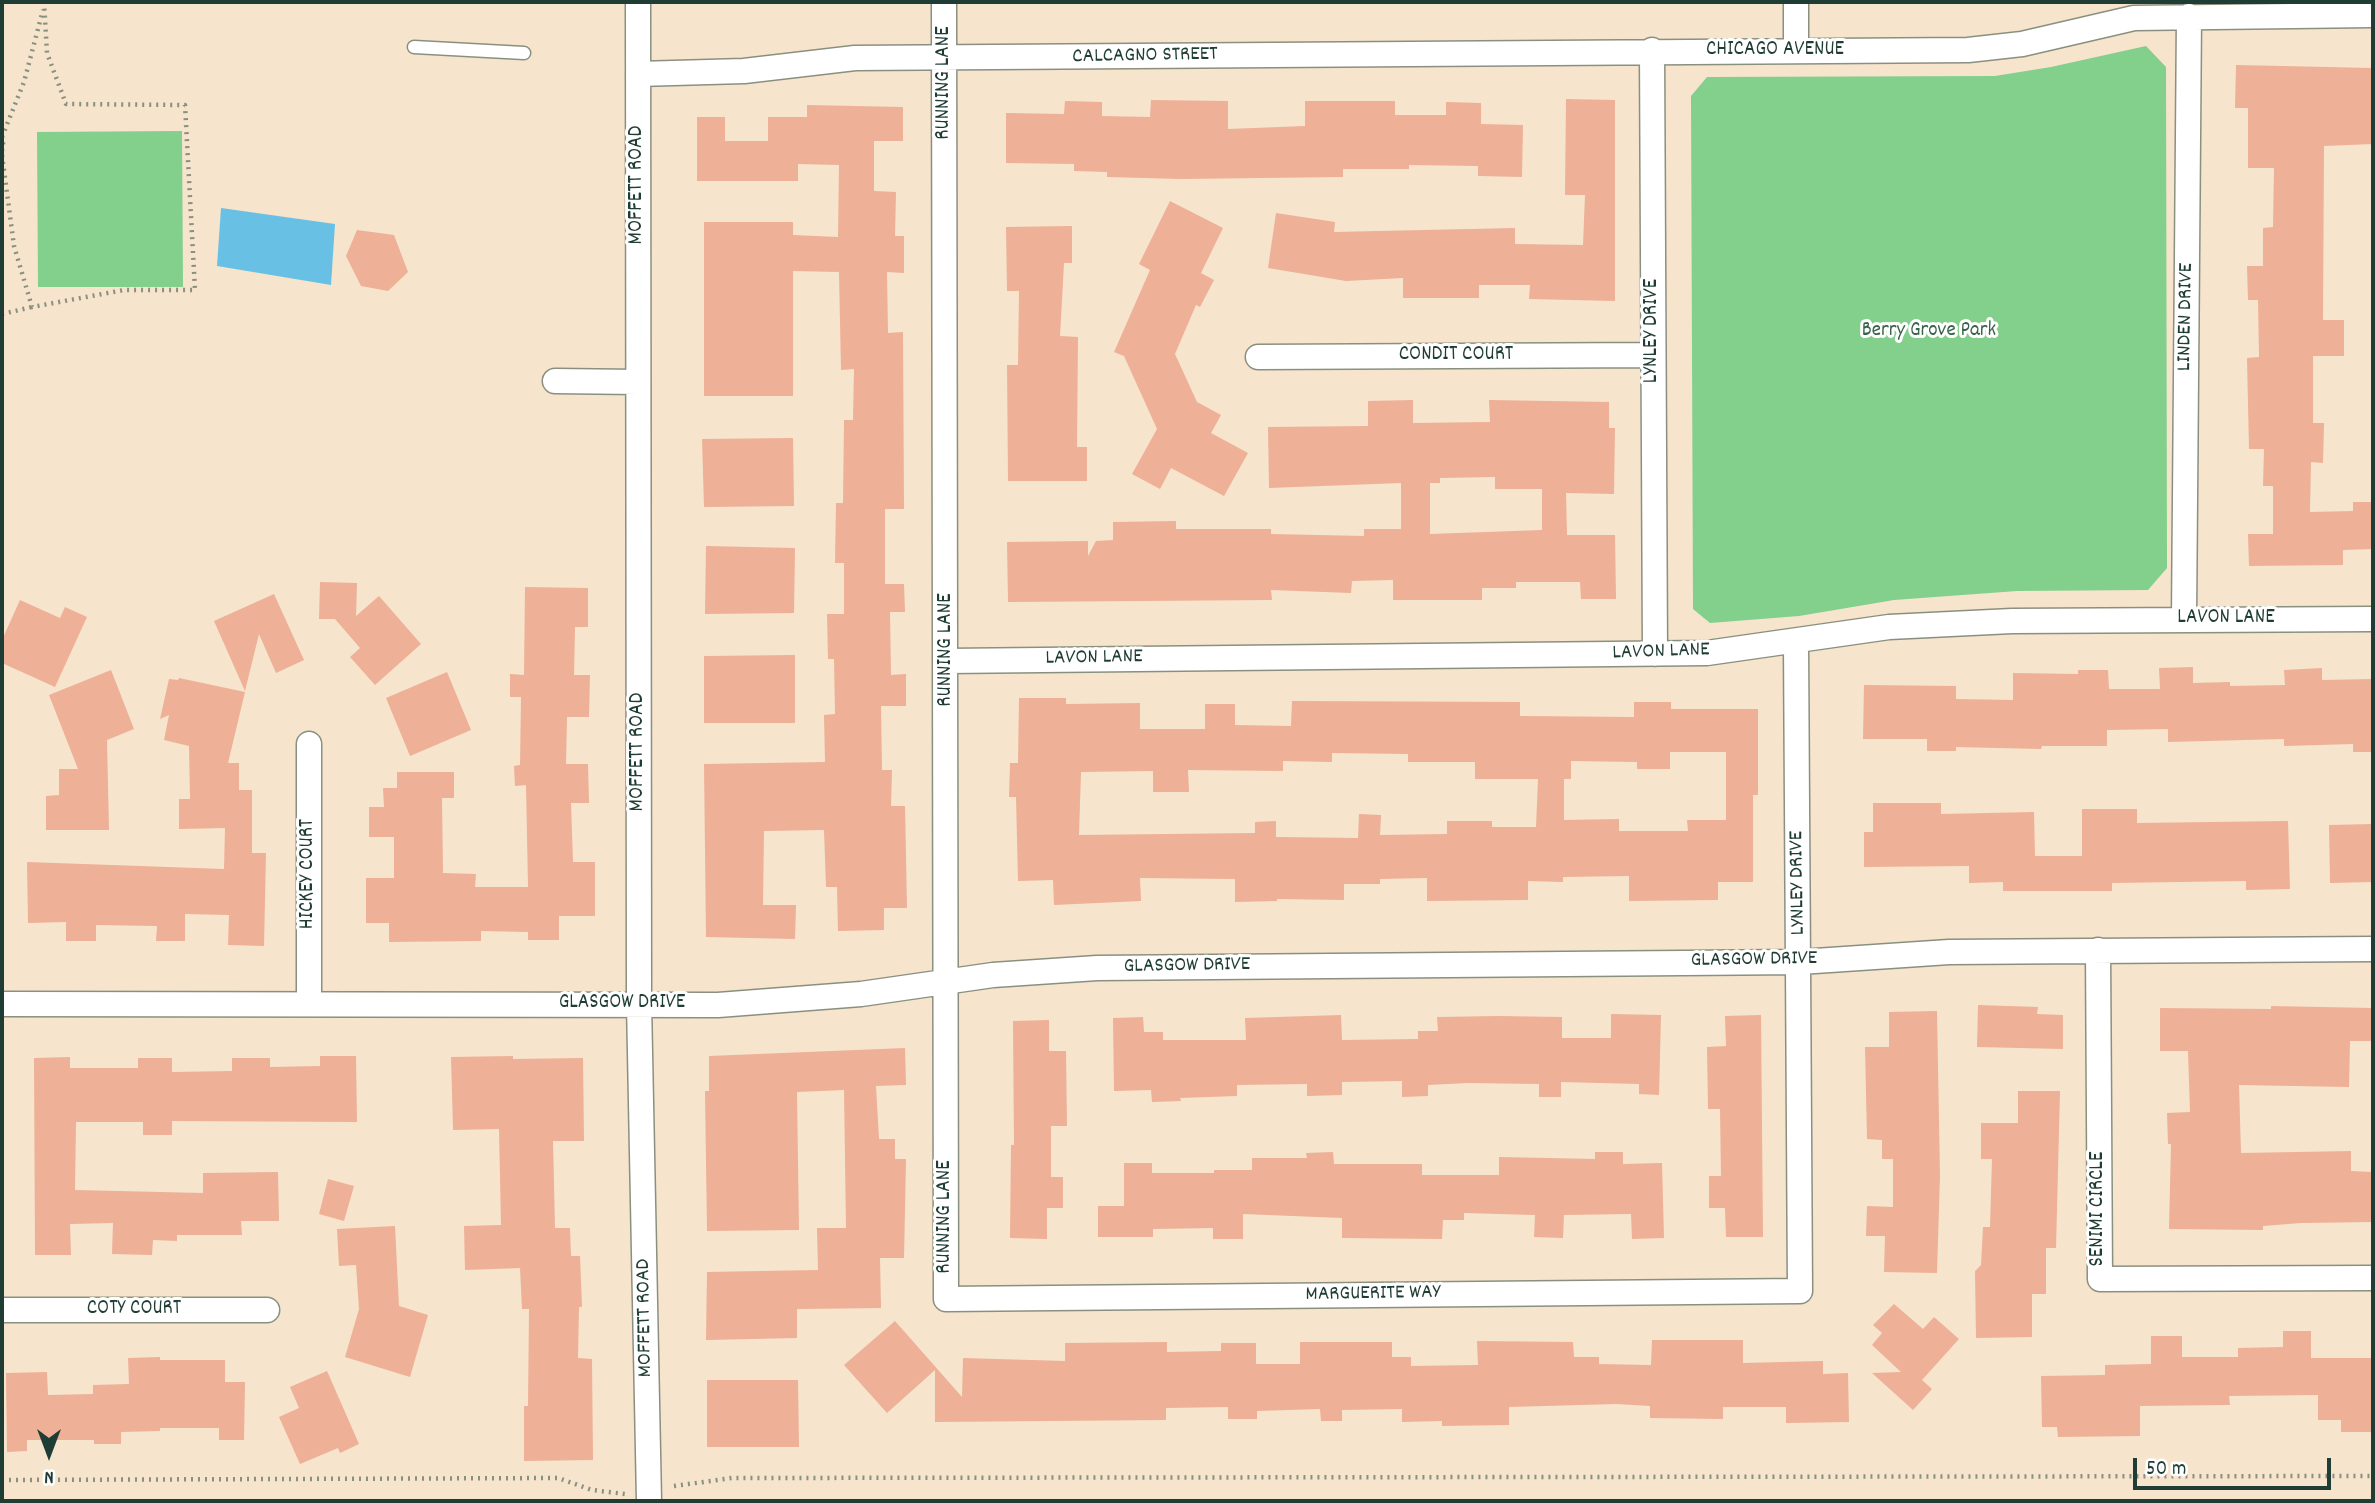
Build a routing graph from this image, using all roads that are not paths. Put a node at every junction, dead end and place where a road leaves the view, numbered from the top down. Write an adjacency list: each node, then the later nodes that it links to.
1 (638, 2): 11 (street, MOFFETT ROAD)
2 (944, 2): 10 (street, RUNNING LANE)
3 (1796, 2): 8 (street)
4 (2373, 15): 5 (street)
5 (2189, 16): 8 (street, CHICAGO AVENUE); 16 (street, LINDEN DRIVE)
6 (414, 47): 9 (lane)
7 (1652, 50): 8 (street, CHICAGO AVENUE); 10 (street, CALCAGNO STREET); 12 (street, LYNLEY DRIVE)
8 (1796, 51)
9 (524, 52)
10 (944, 59): 11 (street, CALCAGNO STREET); 20 (street, RUNNING LANE)
11 (638, 74): 15 (street, MOFFETT ROAD)
12 (1653, 355): 13 (street, CONDIT COURT); 19 (street, LYNLEY DRIVE)
13 (1258, 357)
14 (555, 381): 15 (street)
15 (638, 382): 26 (street, MOFFETT ROAD)
16 (2184, 619): 17 (street, LAVON LANE); 18 (street, LAVON LANE)
17 (2373, 619)
18 (1796, 643): 19 (street, LAVON LANE); 24 (street, LYNLEY DRIVE)
19 (1655, 654): 20 (street, LAVON LANE)
20 (947, 661): 25 (street, RUNNING LANE)
21 (309, 744): 28 (street, HICKEY COURT)
22 (2373, 949): 23 (street, GLASGOW DRIVE)
23 (2098, 950): 24 (street, GLASGOW DRIVE); 29 (street, SENIMI CIRCLE)
24 (1800, 962): 25 (street, GLASGOW DRIVE); 30 (street, LYNLEY DRIVE)
25 (947, 980): 26 (street, GLASGOW DRIVE); 31 (street, RUNNING LANE)
26 (639, 1003): 28 (street, GLASGOW DRIVE); 34 (street, MOFFETT ROAD)
27 (2, 1004): 28 (street, GLASGOW DRIVE)
28 (309, 1004)
29 (2373, 1278)
30 (1800, 1291): 31 (street, MARGUERITE WAY)
31 (946, 1299)
32 (2, 1310): 33 (street, COTY COURT)
33 (267, 1310)
34 (638, 1497)

